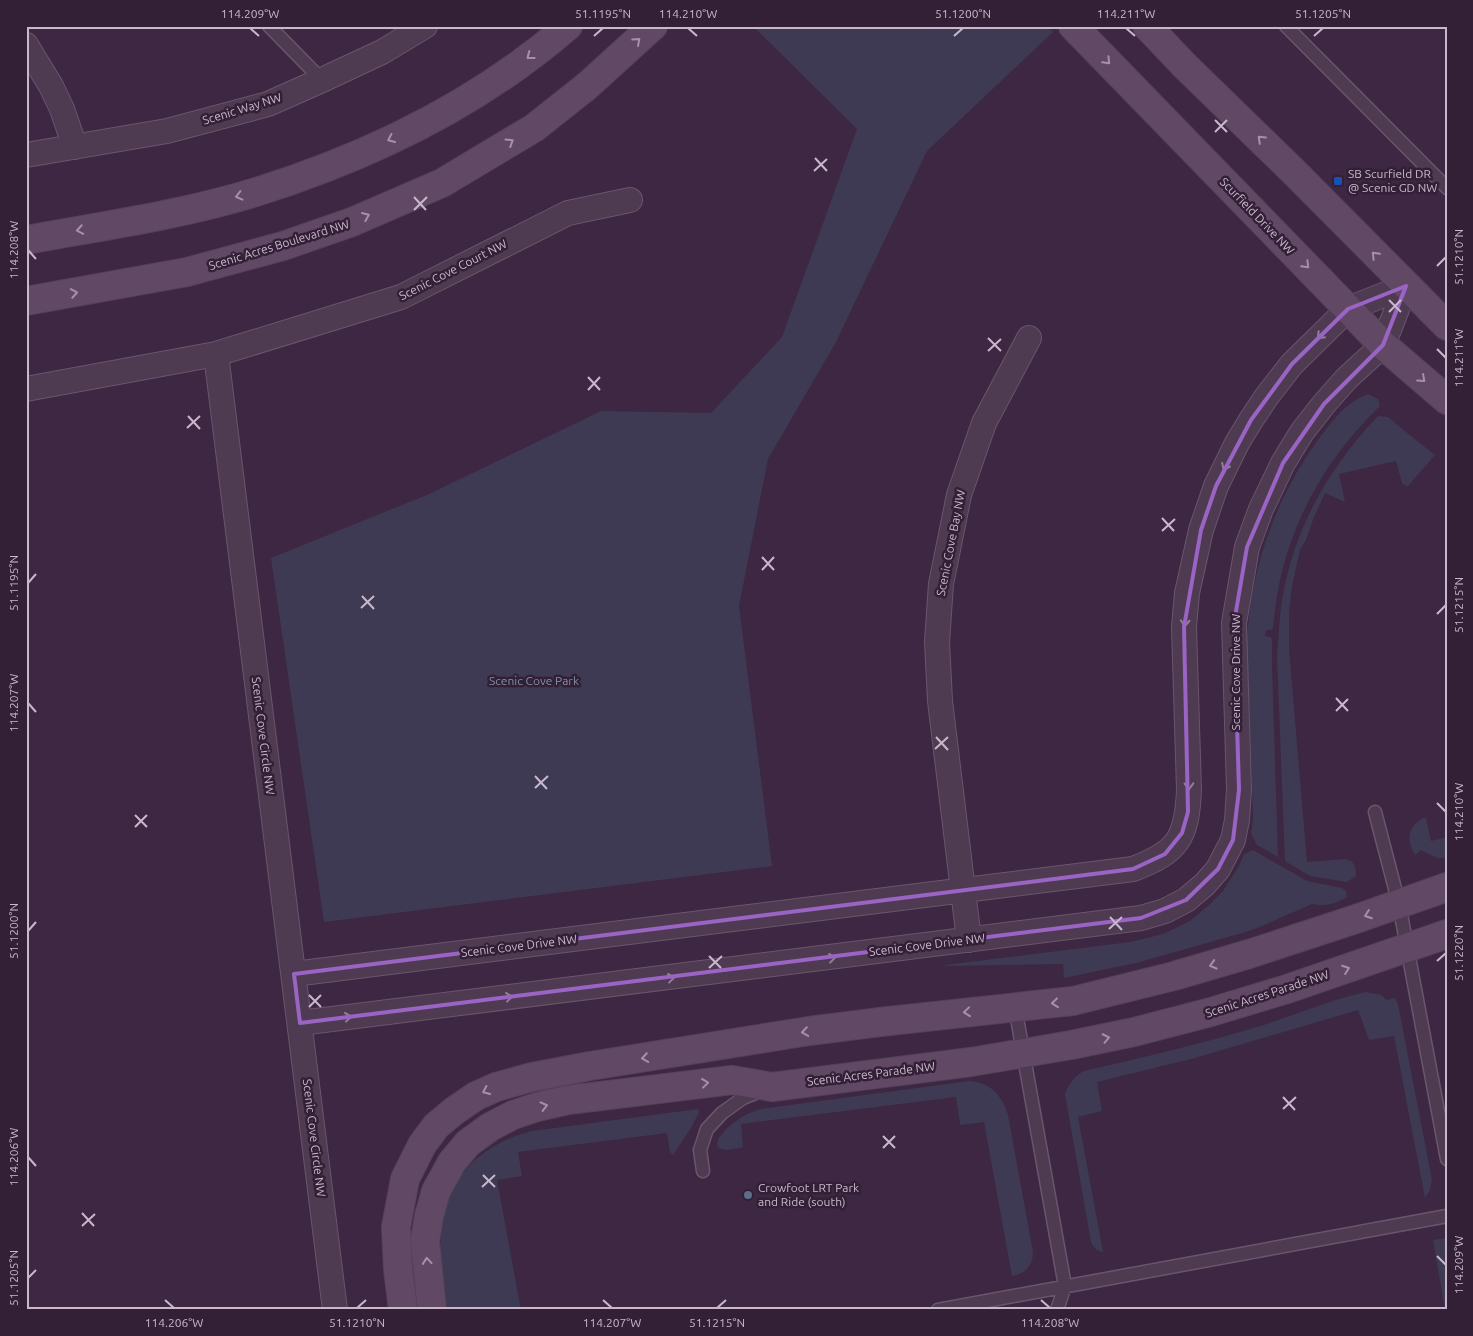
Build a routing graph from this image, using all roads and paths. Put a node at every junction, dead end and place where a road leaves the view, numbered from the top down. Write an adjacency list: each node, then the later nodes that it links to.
1 (269, 26): 9 (lane)
2 (425, 26): 9 (street, Scenic Way NW)
3 (568, 26): 14 (street, one-way to 14)
4 (653, 26): 16 (street, Scenic Acres Boulevard NW, one-way to 4)
5 (1073, 26): 17 (street, Scurfield Drive NW, one-way to 17)
6 (1147, 26): 15 (street, one-way to 6)
7 (1286, 26): 12 (lane)
8 (26, 45): 10 (street)
9 (322, 80): 10 (street, Scenic Way NW)
10 (75, 147): 11 (street, Scenic Way NW)
11 (26, 155)
12 (1447, 188)
13 (630, 200): 21 (street, Scenic Cove Court NW)
14 (26, 240)
15 (1406, 286): 17 (street, Scenic Cove Drive NW); 18 (street); 20 (street, Scenic Cove Drive NW)
16 (26, 301)
17 (1348, 309): 20 (street, Scurfield Drive NW); 26 (street, Scenic Cove Drive NW, one-way to 26)
18 (1447, 326)
19 (1029, 338): 26 (street, Scenic Cove Bay NW)
20 (1383, 345): 23 (street, Scurfield Drive NW, one-way to 23); 29 (street, Scenic Cove Drive NW)
21 (216, 354): 22 (street); 31 (street, Scenic Cove Circle NW)
22 (26, 389)
23 (1447, 400)
24 (1375, 812): 27 (lane)
25 (1447, 887): 27 (street)
26 (963, 892): 29 (street, Scenic Cove Bay NW); 31 (street, Scenic Cove Drive NW)
27 (1399, 904): 30 (lane); 32 (street, one-way to 32)
28 (1447, 934): 30 (street, Scenic Acres Parade NW)
29 (969, 940): 33 (street, Scenic Cove Drive NW, one-way to 29)
30 (1408, 947): 34 (street, Scenic Acres Parade NW, one-way to 30); 36 (lane)
31 (294, 974): 33 (street, Scenic Cove Circle NW)
32 (1015, 1007): 34 (lane); 41 (street, one-way to 41)
33 (300, 1023): 40 (street, Scenic Cove Circle NW)
34 (1024, 1054): 35 (street, Scenic Acres Parade NW); 39 (lane)
35 (772, 1087): 37 (lane); 42 (street, Scenic Acres Parade NW, one-way to 35)
36 (1447, 1159)
37 (703, 1171)
38 (1447, 1216): 39 (lane)
39 (1065, 1286): 43 (lane); 44 (lane)
40 (335, 1310)
41 (403, 1310)
42 (432, 1310)
43 (938, 1310)
44 (1057, 1310)

